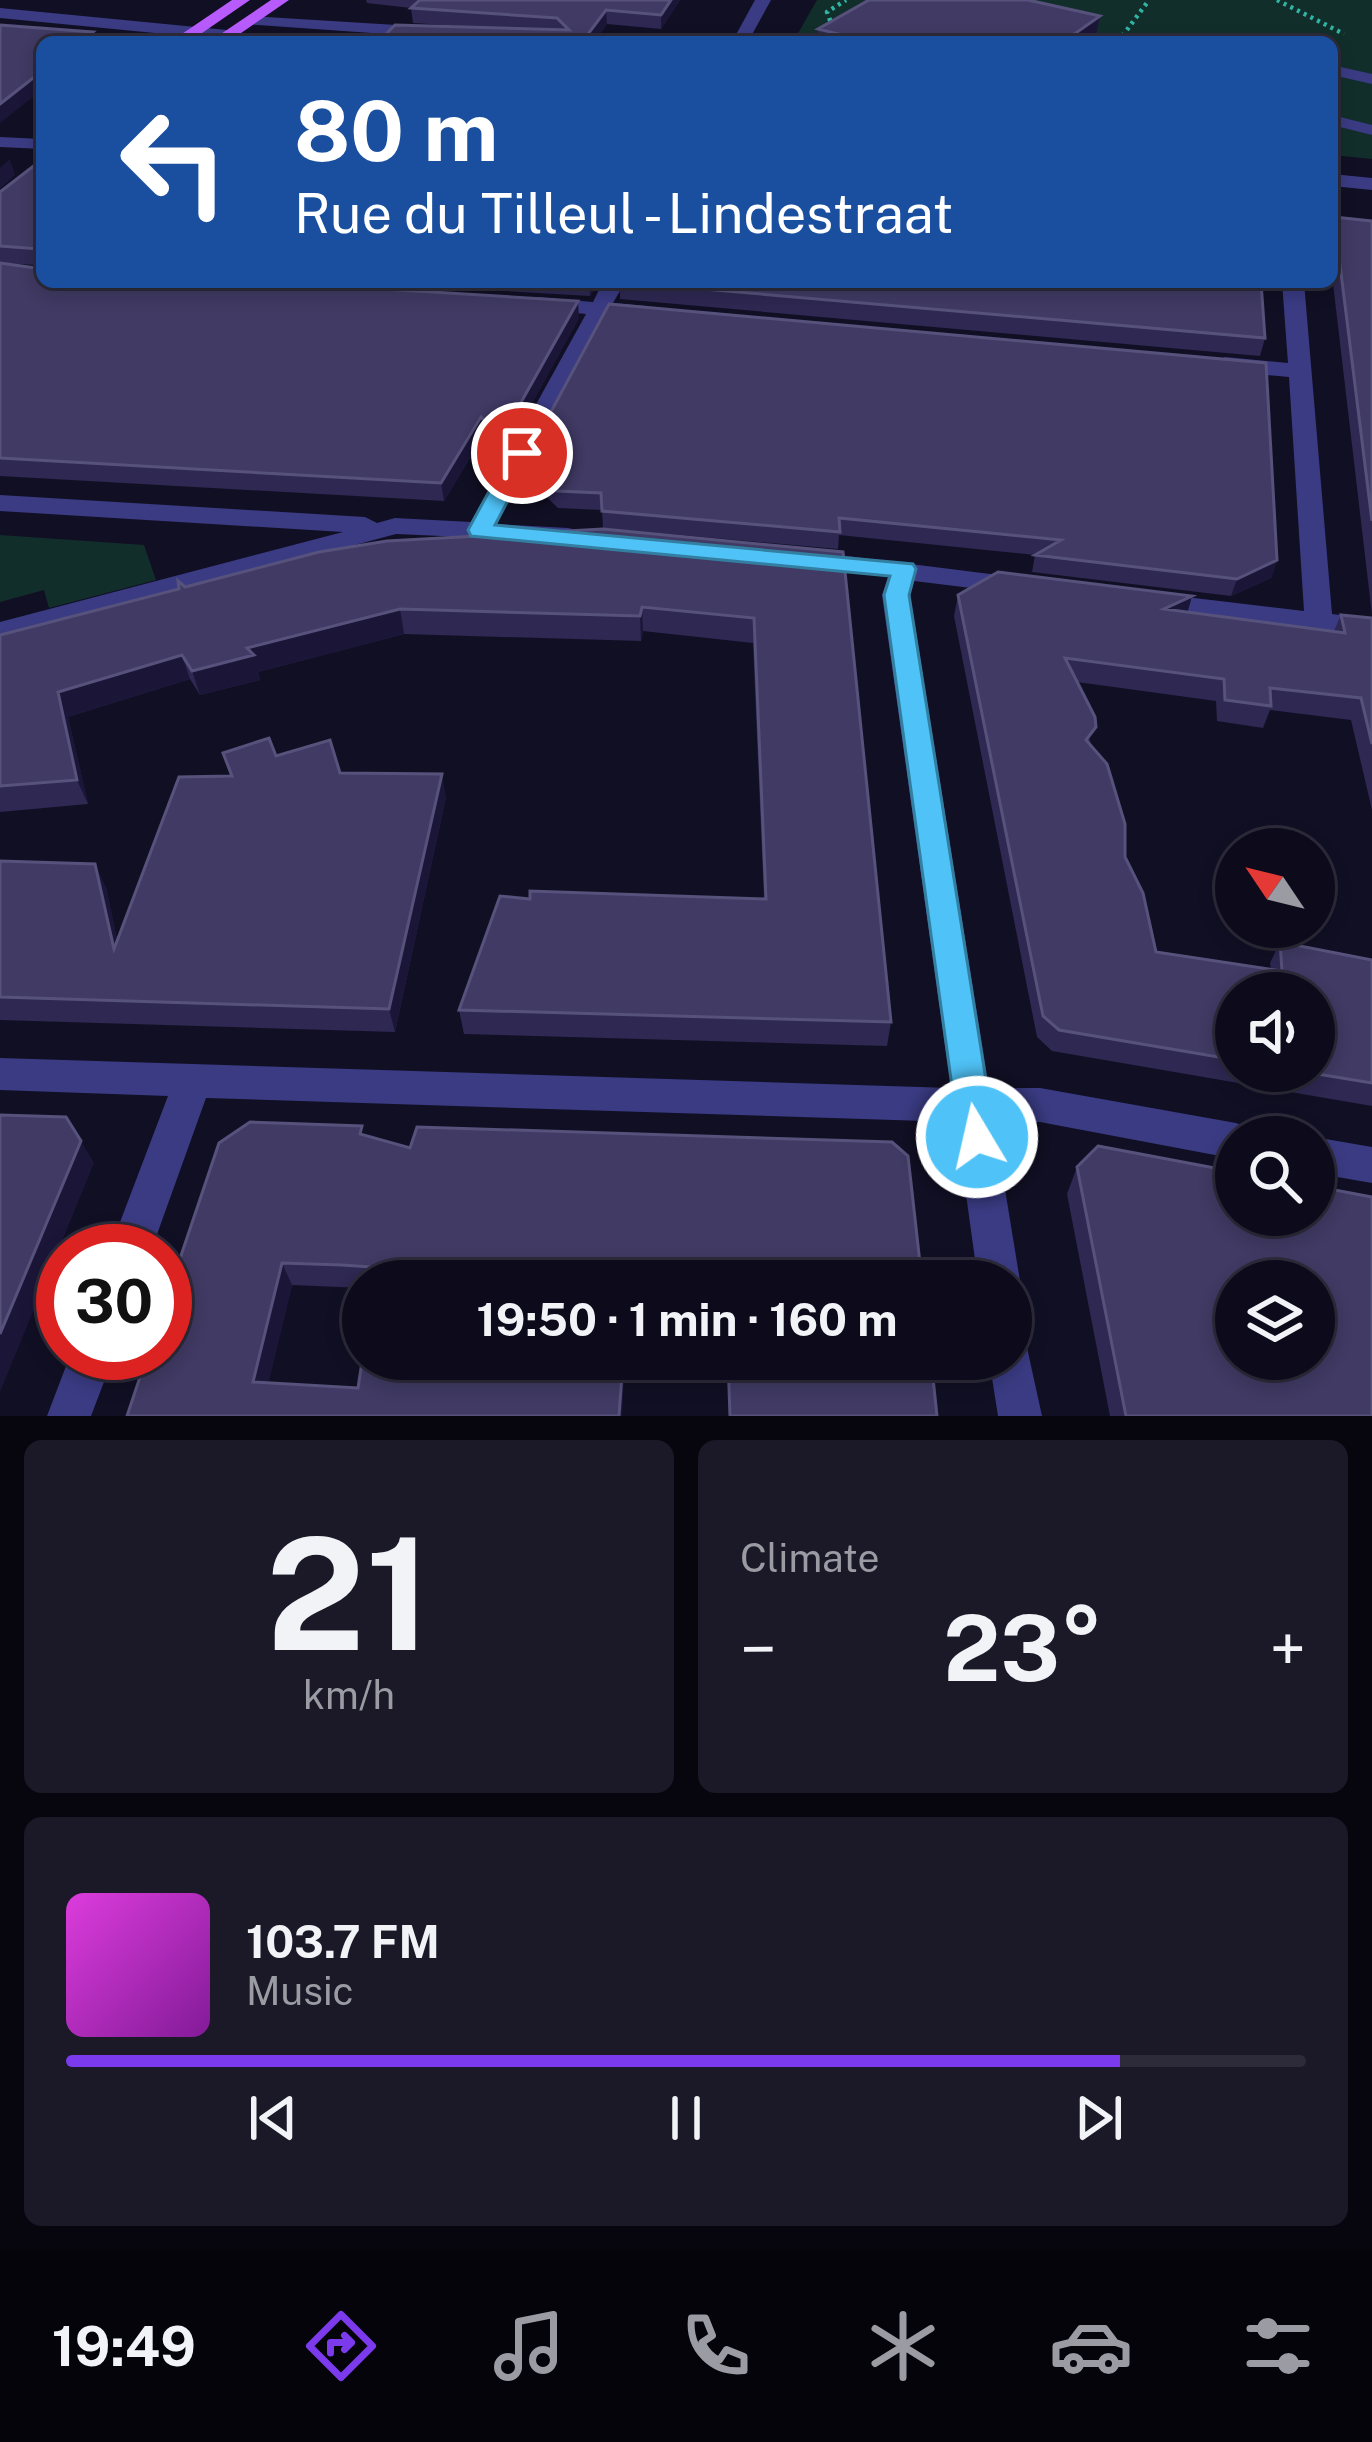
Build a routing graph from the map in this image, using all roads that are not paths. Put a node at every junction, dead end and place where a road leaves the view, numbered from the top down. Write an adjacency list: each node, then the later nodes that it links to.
1 (242, 0): 9 (main road)
2 (281, 0): 6 (main road)
3 (763, 0): 11 (street)
4 (54, 9): 5 (street); 8 (street)
5 (0, 13)
6 (250, 21): 7 (street); 10 (main road)
7 (442, 33)
8 (180, 36)
9 (187, 36)
10 (227, 36)
11 (743, 36)
12 (1338, 71): 13 (street)
13 (1372, 79)
14 (1338, 122): 15 (street)
15 (1372, 130)
16 (0, 142): 18 (street)
17 (1338, 143): 19 (street)
18 (36, 144)
19 (1372, 146)
20 (1338, 181): 21 (street)
21 (1372, 184)
22 (611, 288): 25 (street)
23 (1294, 288): 28 (street)
24 (505, 302): 25 (street)
25 (600, 309): 26 (street); 31 (street)
26 (667, 315)
27 (1210, 363): 28 (street)
28 (1303, 371): 37 (street)
29 (0, 503): 30 (street)
30 (394, 526): 31 (street); 39 (street)
31 (480, 530): 32 (street)
32 (598, 539)
33 (786, 557): 34 (street)
34 (904, 569): 35 (street); 42 (street)
35 (1042, 587)
36 (1134, 599): 37 (street)
37 (1319, 621): 38 (street)
38 (1372, 628)
39 (0, 631)
40 (0, 1074): 41 (street)
41 (193, 1079): 42 (street); 46 (street)
42 (972, 1105): 43 (street); 47 (street)
43 (1215, 1137)
44 (1335, 1159): 45 (street)
45 (1372, 1166)
46 (140, 1224)
47 (996, 1260)
48 (82, 1380): 50 (street)
49 (1014, 1380): 51 (street)
50 (69, 1416)
51 (1020, 1416)

